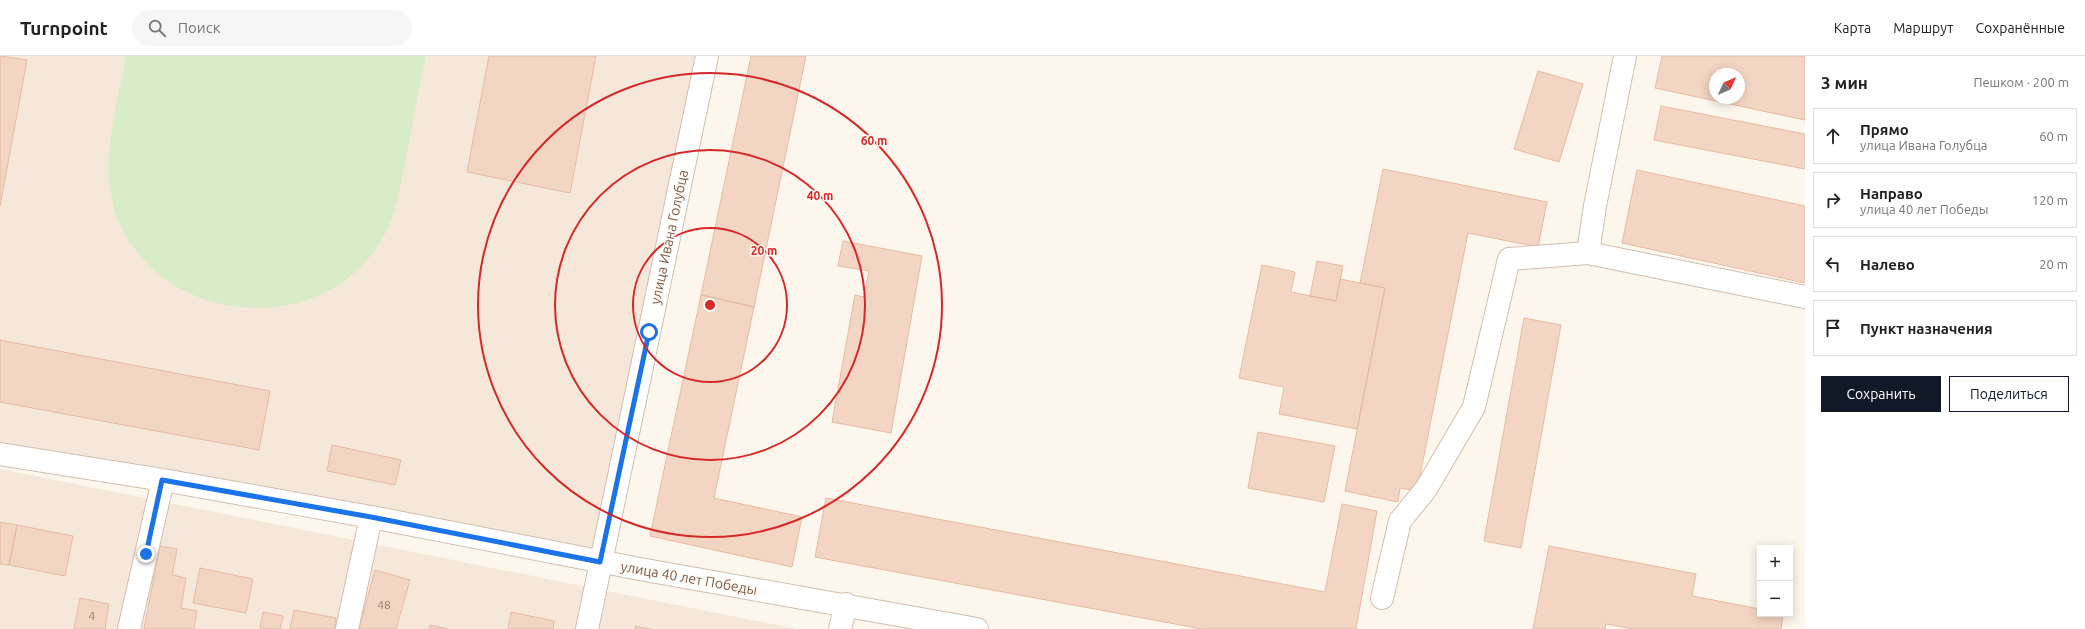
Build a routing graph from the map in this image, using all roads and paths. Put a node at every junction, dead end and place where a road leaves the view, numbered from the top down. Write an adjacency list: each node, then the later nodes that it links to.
1 (707, 56): 8 (street, улица Ивана Голубца)
2 (1625, 56): 3 (street)
3 (1588, 253): 4 (street); 9 (street)
4 (1805, 297)
5 (0, 454): 6 (street, улица 40 лет Победы)
6 (162, 480): 7 (street, улица 40 лет Победы); 11 (street)
7 (371, 517): 8 (street, улица 40 лет Победы); 12 (street)
8 (600, 562): 10 (street, улица 40 лет Победы); 13 (street, улица Ивана Голубца)
9 (1382, 598)
10 (846, 604): 14 (street); 15 (street, улица 40 лет Победы)
11 (129, 629)
12 (347, 629)
13 (587, 629)
14 (840, 629)
15 (977, 629)

